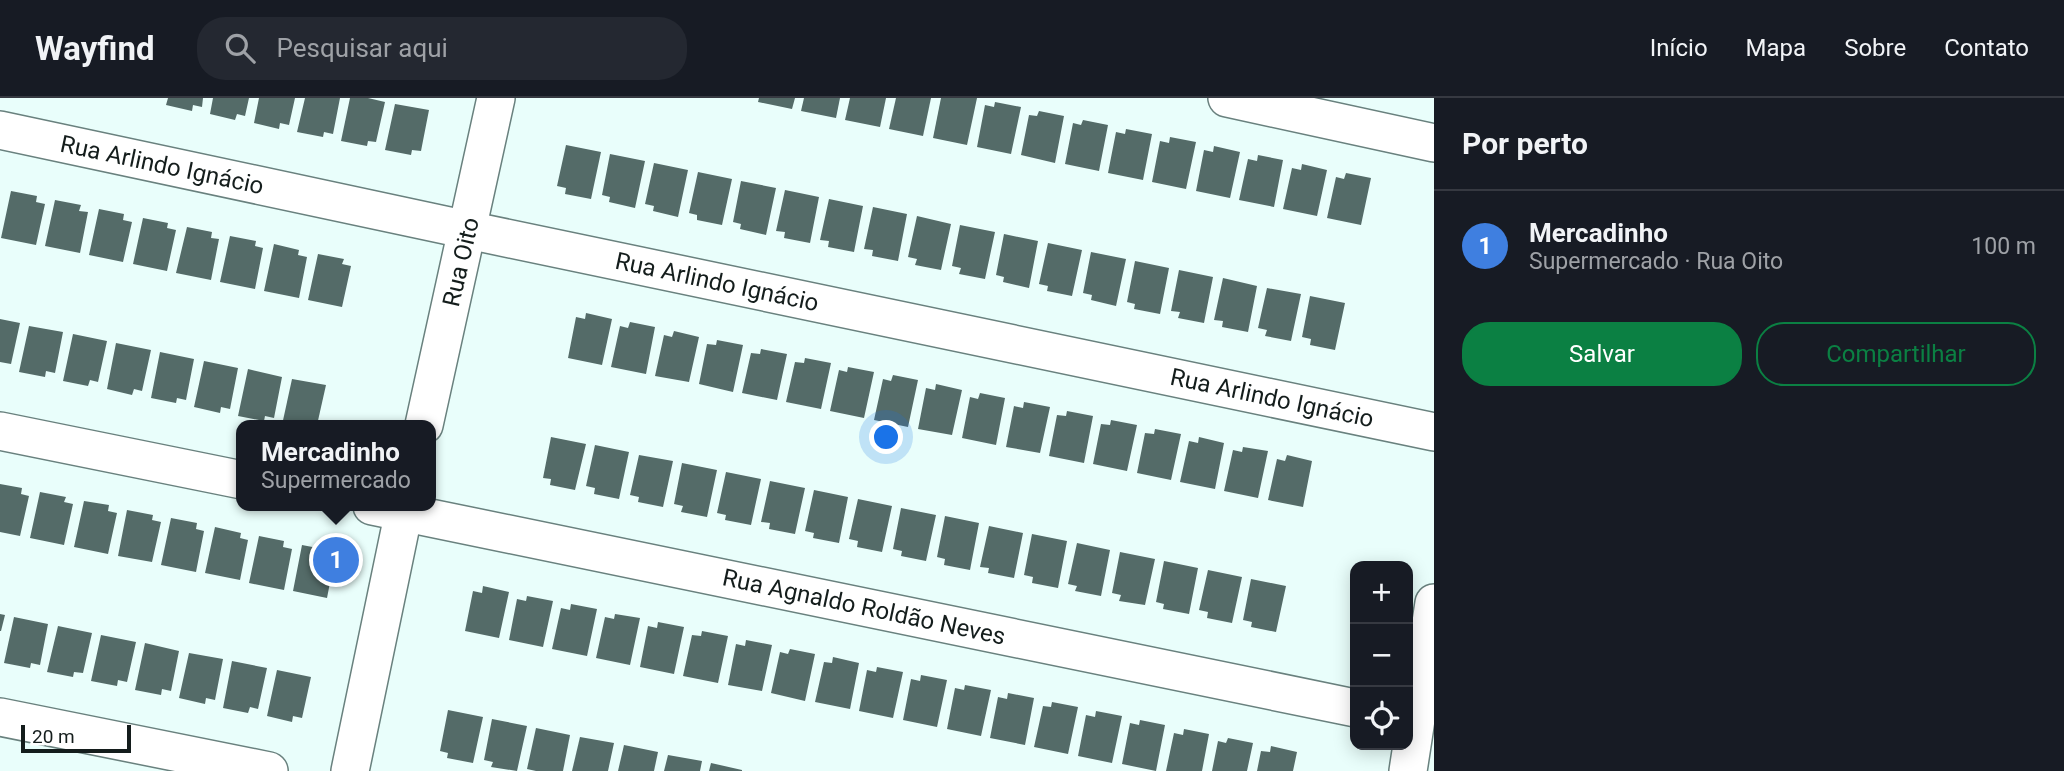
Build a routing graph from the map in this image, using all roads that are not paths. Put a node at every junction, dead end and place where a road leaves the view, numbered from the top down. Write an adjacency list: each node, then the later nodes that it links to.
1 (496, 98): 5 (street, Rua Oito)
2 (1227, 98): 4 (street)
3 (0, 130): 5 (street, Rua Arlindo Ignácio)
4 (1434, 143)
5 (468, 230): 6 (street, Rua Oito); 8 (street, Rua Arlindo Ignácio)
6 (425, 420)
7 (0, 431): 9 (street)
8 (1434, 432)
9 (236, 479)
10 (393, 511): 17 (street)
11 (408, 511): 13 (street, Rua Agnaldo Roldão Neves)
12 (1434, 603): 15 (street)
13 (1350, 707)
14 (0, 716): 16 (street)
15 (1419, 721): 18 (street)
16 (268, 771)
17 (350, 771)
18 (1409, 771)

